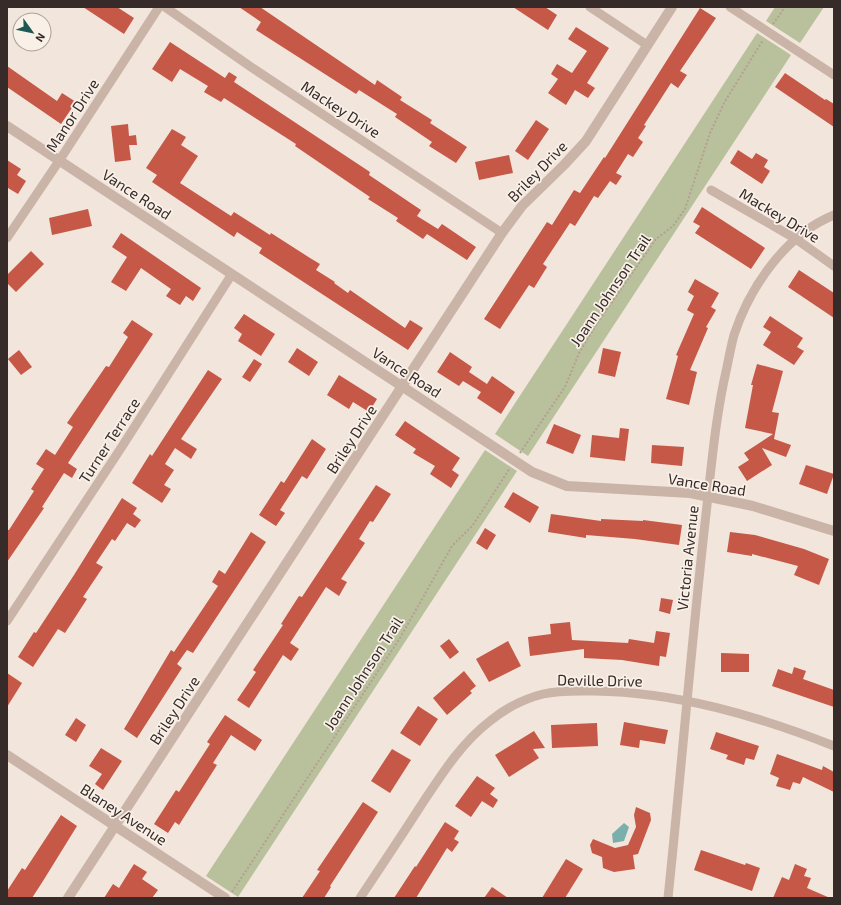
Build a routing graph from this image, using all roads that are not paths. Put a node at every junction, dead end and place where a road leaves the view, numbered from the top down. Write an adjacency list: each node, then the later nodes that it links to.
1 (159, 7): 9 (street, Manor Drive)
2 (165, 7): 12 (street, Mackey Drive)
3 (590, 7): 6 (street)
4 (672, 7): 6 (street, Briley Drive)
5 (730, 7): 7 (street)
6 (647, 45): 12 (street, Briley Drive)
7 (834, 75)
8 (7, 126): 9 (street, Vance Road)
9 (59, 161): 13 (street, Manor Drive); 16 (street, Vance Road)
10 (711, 190): 14 (street, Mackey Drive)
11 (834, 215): 14 (street, Victoria Avenue)
12 (502, 233): 17 (street, Briley Drive)
13 (7, 238)
14 (796, 239): 15 (street, Mackey Drive); 18 (street, Victoria Avenue)
15 (834, 266)
16 (232, 274): 17 (street, Vance Road); 20 (street, Turner Terrace)
17 (402, 388): 18 (street, Vance Road); 24 (street, Briley Drive)
18 (708, 497): 19 (street, Vance Road); 21 (street, Victoria Avenue)
19 (834, 531)
20 (7, 621)
21 (688, 701): 22 (street, Deville Drive); 27 (street, Deville Drive); 28 (street, Victoria Avenue)
22 (834, 746)
23 (7, 755): 24 (street, Blaney Avenue)
24 (116, 826): 25 (street, Briley Drive); 26 (street, Blaney Avenue)
25 (68, 898)
26 (225, 898)
27 (360, 898)
28 (668, 898)

